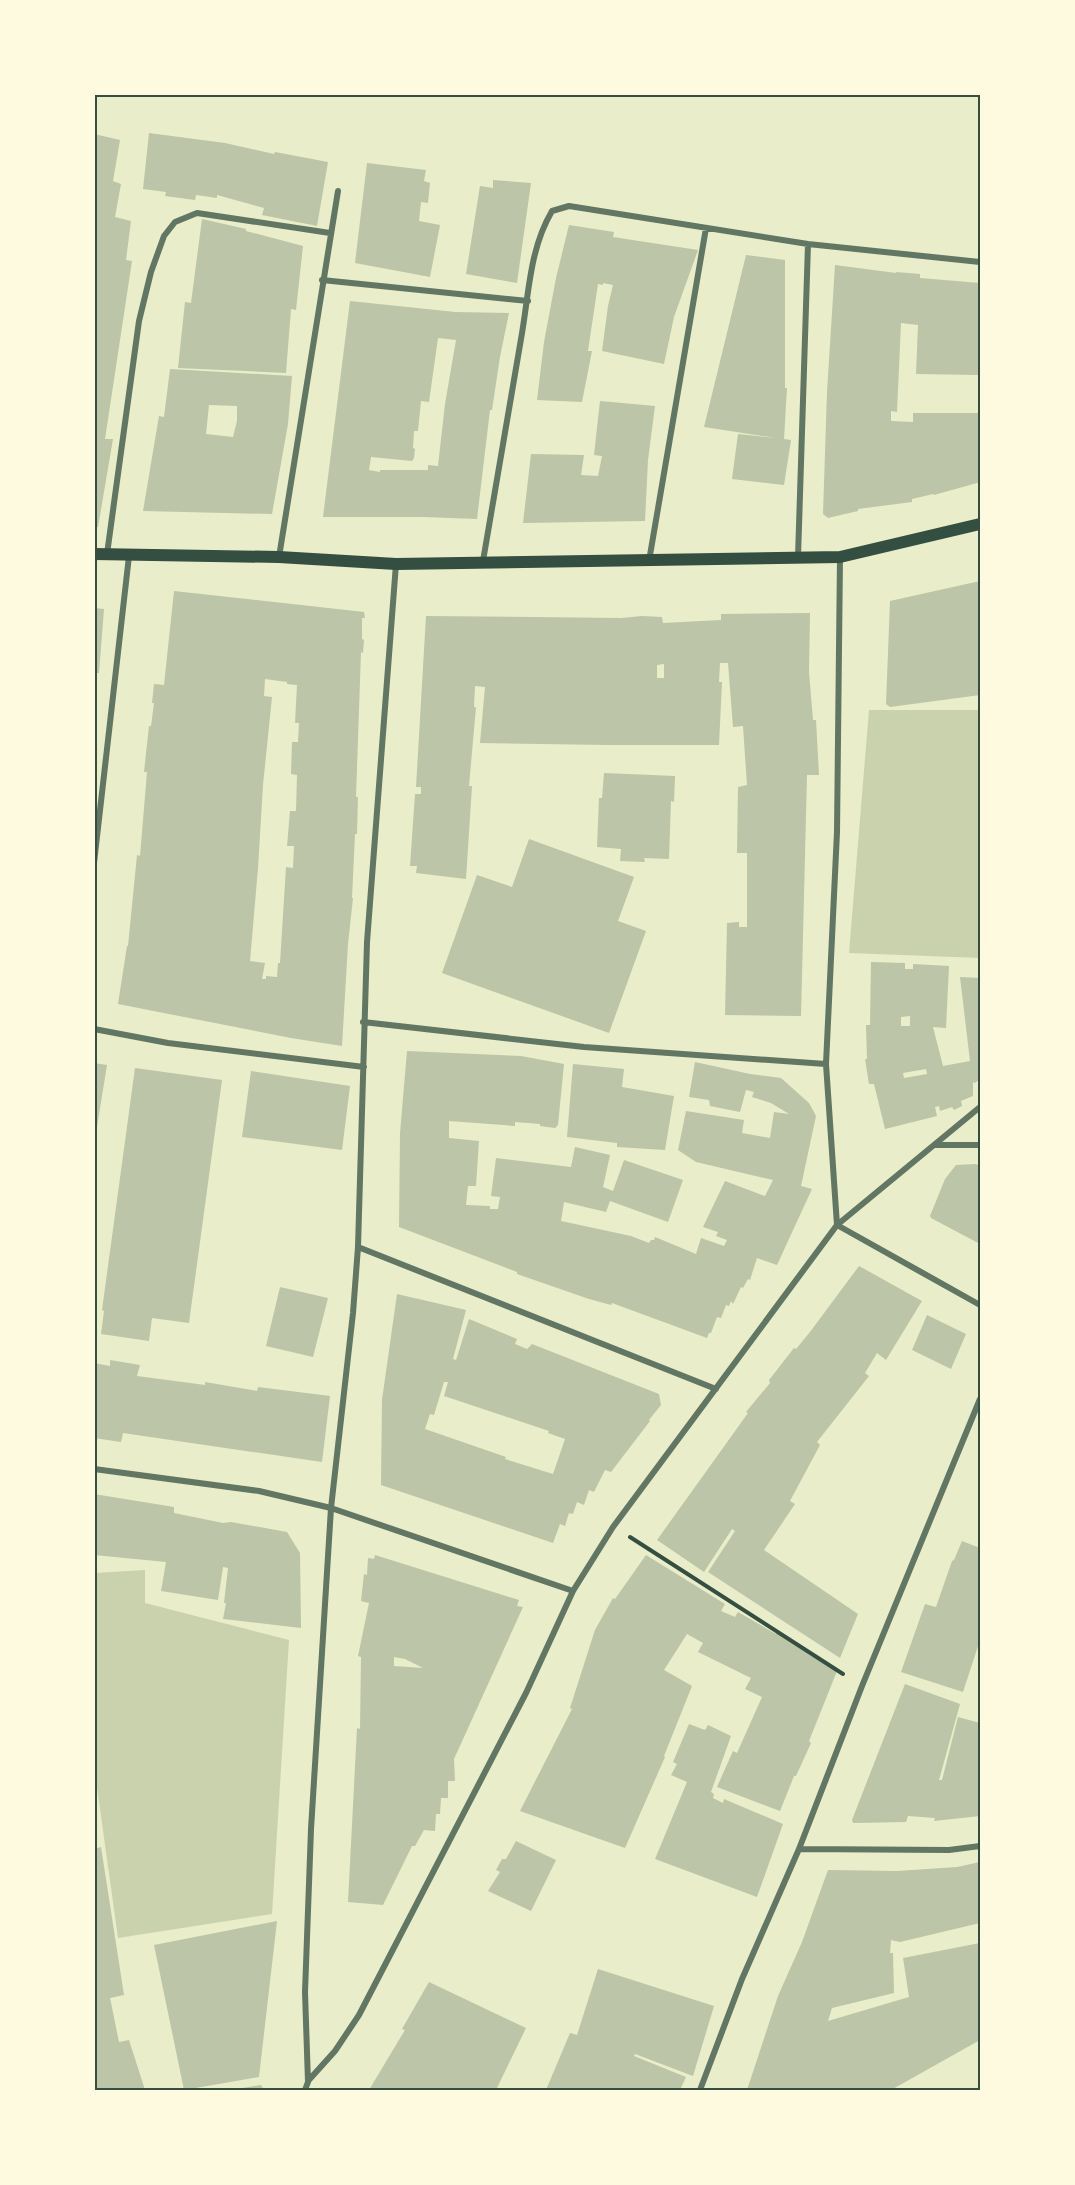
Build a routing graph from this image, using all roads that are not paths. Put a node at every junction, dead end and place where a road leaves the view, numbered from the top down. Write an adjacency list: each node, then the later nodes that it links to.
1 (338, 191): 3 (street)
2 (706, 228): 4 (street); 7 (street); 15 (street)
3 (330, 233): 6 (street); 9 (street)
4 (808, 244): 5 (street); 12 (street)
5 (981, 262)
6 (322, 280): 7 (street); 11 (street)
7 (528, 301): 14 (street)
8 (981, 524): 13 (main road)
9 (101, 555): 10 (main road)
10 (129, 556): 11 (main road); 17 (street)
11 (279, 557): 16 (main road)
12 (798, 557): 13 (main road); 15 (main road)
13 (840, 557): 20 (street)
14 (483, 561): 15 (main road); 16 (main road)
15 (649, 561)
16 (396, 564): 18 (street)
17 (94, 863)
18 (363, 1022): 20 (street); 21 (street)
19 (94, 1029): 21 (street)
20 (826, 1064): 25 (street)
21 (364, 1067): 26 (street)
22 (981, 1107): 23 (street)
23 (935, 1145): 24 (street); 25 (street)
24 (981, 1145)
25 (837, 1225): 27 (street); 28 (street)
26 (358, 1247): 28 (street); 31 (street)
27 (981, 1305)
28 (716, 1389): 32 (street)
29 (981, 1399): 34 (street)
30 (94, 1469): 31 (street)
31 (331, 1508): 32 (street); 35 (street)
32 (573, 1591): 35 (street)
33 (981, 1846): 34 (street)
34 (799, 1849): 37 (street)
35 (308, 2082): 36 (street)
36 (305, 2091)
37 (700, 2091)

